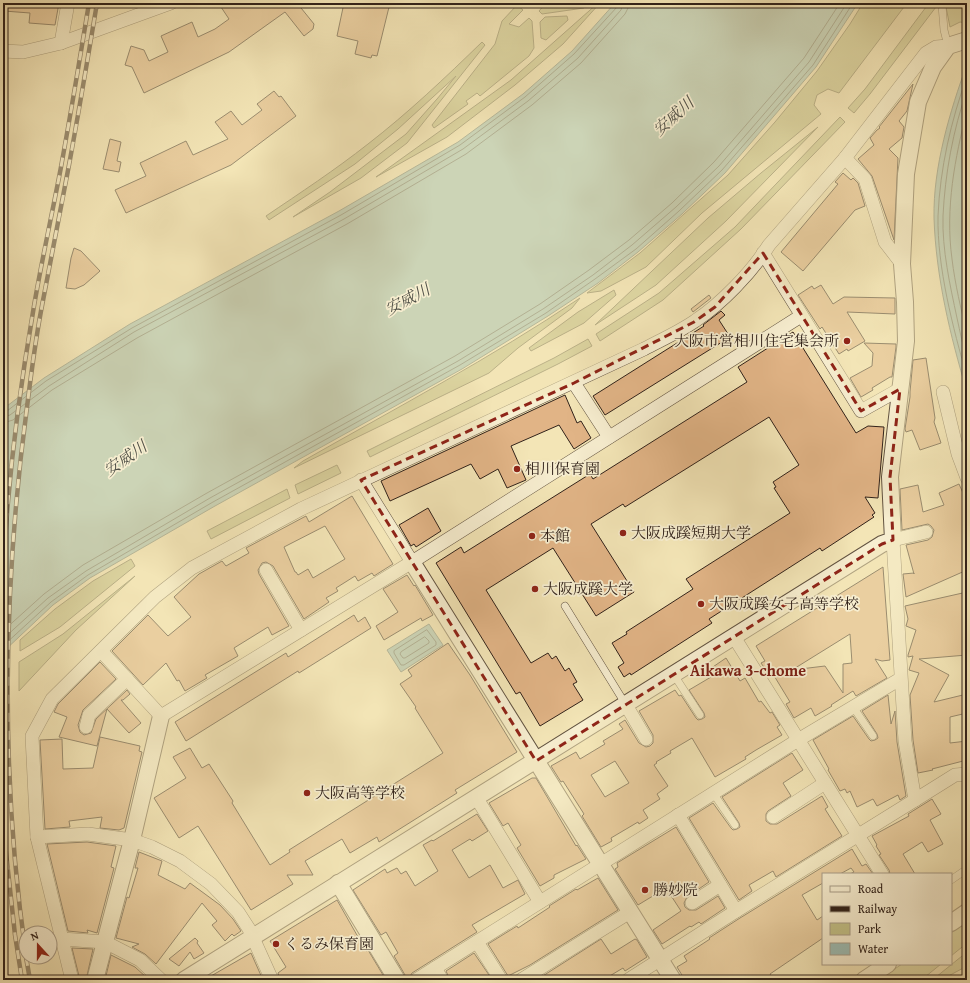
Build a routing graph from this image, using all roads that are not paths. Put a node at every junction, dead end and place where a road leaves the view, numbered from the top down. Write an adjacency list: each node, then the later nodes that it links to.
1 (68, 3): 5 (street)
2 (171, 3): 5 (street)
3 (942, 5): 6 (lane)
4 (967, 40): 6 (street)
5 (61, 43): 7 (street)
6 (948, 46): 8 (street); 10 (street)
7 (3, 51)
8 (845, 158): 9 (street); 10 (street)
9 (763, 253): 11 (street); 12 (street)
10 (902, 264): 13 (street)
11 (801, 316): 13 (street); 15 (street)
12 (574, 383): 15 (street); 17 (street)
13 (900, 389): 19 (street)
14 (943, 392): 16 (street)
15 (609, 437): 20 (street)
16 (967, 478)
17 (361, 480): 20 (street); 25 (street)
18 (926, 532): 19 (street)
19 (893, 540): 24 (street); 28 (street)
20 (412, 562): 23 (street); 37 (street)
21 (266, 570): 23 (street)
22 (564, 606): 29 (lane)
23 (301, 630): 32 (street)
24 (734, 637): 26 (street); 36 (street)
25 (101, 651): 27 (street); 47 (street)
26 (674, 675): 29 (street); 31 (lane)
27 (127, 679): 32 (street); 33 (street)
28 (900, 679): 30 (street); 42 (street)
29 (626, 705): 35 (street); 37 (street)
30 (853, 707): 34 (lane); 36 (street)
31 (700, 715)
32 (161, 716): 48 (street)
33 (86, 727)
34 (872, 736)
35 (646, 739)
36 (798, 740): 39 (street); 40 (street)
37 (536, 761): 41 (street); 49 (street)
38 (967, 774): 42 (street)
39 (825, 783): 44 (street); 46 (street)
40 (713, 793): 43 (street); 45 (lane)
41 (476, 797): 53 (street); 55 (street)
42 (915, 800): 46 (street)
43 (678, 815): 49 (street); 54 (street)
44 (773, 817)
45 (735, 825)
46 (858, 836): 51 (street); 57 (street)
47 (37, 837): 48 (street); 62 (street)
48 (132, 840): 61 (street); 63 (street)
49 (600, 864): 55 (street); 58 (street)
50 (967, 869): 52 (lane)
51 (881, 873)
52 (952, 879)
53 (338, 883): 61 (street); 73 (street)
54 (720, 885): 56 (street); 57 (street)
55 (540, 902): 64 (street)
56 (692, 903)
57 (736, 911): 65 (street)
58 (630, 912): 65 (street); 77 (street)
59 (967, 912): 60 (street)
60 (952, 922)
61 (251, 937): 71 (street); 72 (street)
62 (62, 939): 63 (street); 68 (street)
63 (105, 942): 69 (street); 70 (street)
64 (477, 942): 67 (street); 76 (street)
65 (661, 960): 78 (street); 79 (street)
66 (886, 965): 80 (street)
67 (435, 968): 74 (street); 75 (street)
68 (72, 980)
69 (95, 980)
70 (161, 980)
71 (184, 980)
72 (272, 980)
73 (397, 980)
74 (416, 980)
75 (442, 980)
76 (501, 980)
77 (521, 980)
78 (628, 980)
79 (673, 980)
80 (864, 980)

